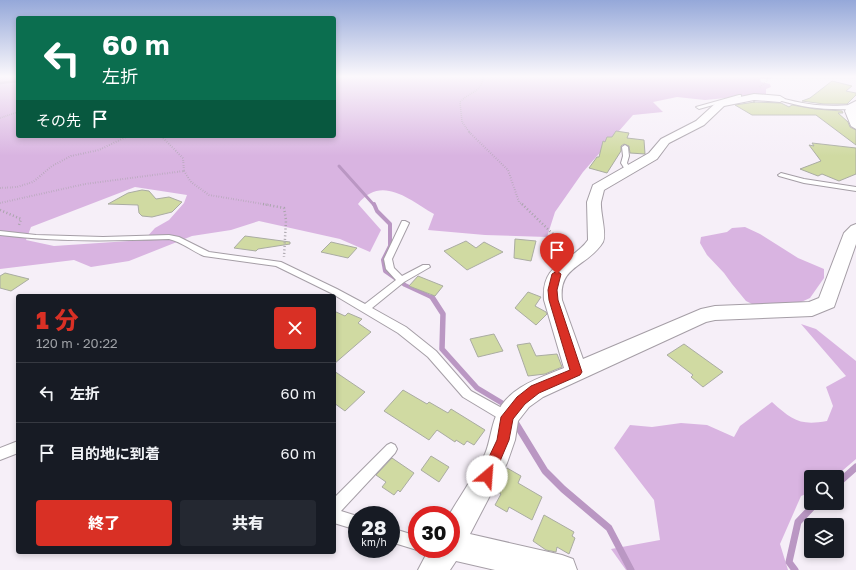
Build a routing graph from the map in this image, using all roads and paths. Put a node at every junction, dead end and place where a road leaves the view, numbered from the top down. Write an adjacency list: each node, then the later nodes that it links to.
1 (460, 103): 22 (path)
2 (719, 103): 5 (lane); 12 (street)
3 (792, 103): 4 (lane)
4 (854, 106): 8 (street)
5 (699, 107)
6 (16, 113): 7 (path)
7 (0, 118)
8 (856, 126)
9 (124, 138): 15 (path)
10 (163, 138): 13 (path)
11 (625, 147): 12 (lane)
12 (628, 170): 22 (street)
13 (184, 171): 17 (path); 23 (path)
14 (780, 175): 16 (lane)
15 (0, 188)
16 (856, 189)
17 (0, 203)
18 (0, 210): 21 (path)
19 (405, 223): 25 (lane)
20 (856, 229): 27 (street)
21 (4, 233): 23 (lane)
22 (584, 252): 27 (street)
23 (278, 264): 26 (lane)
24 (426, 267): 25 (lane)
25 (401, 280): 26 (lane)
26 (365, 309): 28 (lane)
27 (576, 372): 28 (street)
28 (507, 417): 35 (street)
29 (16, 448): 31 (lane)
30 (391, 449): 32 (lane)
31 (0, 454)
32 (336, 506)
33 (336, 517): 34 (lane)
34 (348, 520)
35 (460, 522)
36 (460, 554): 37 (street)
37 (562, 570)

